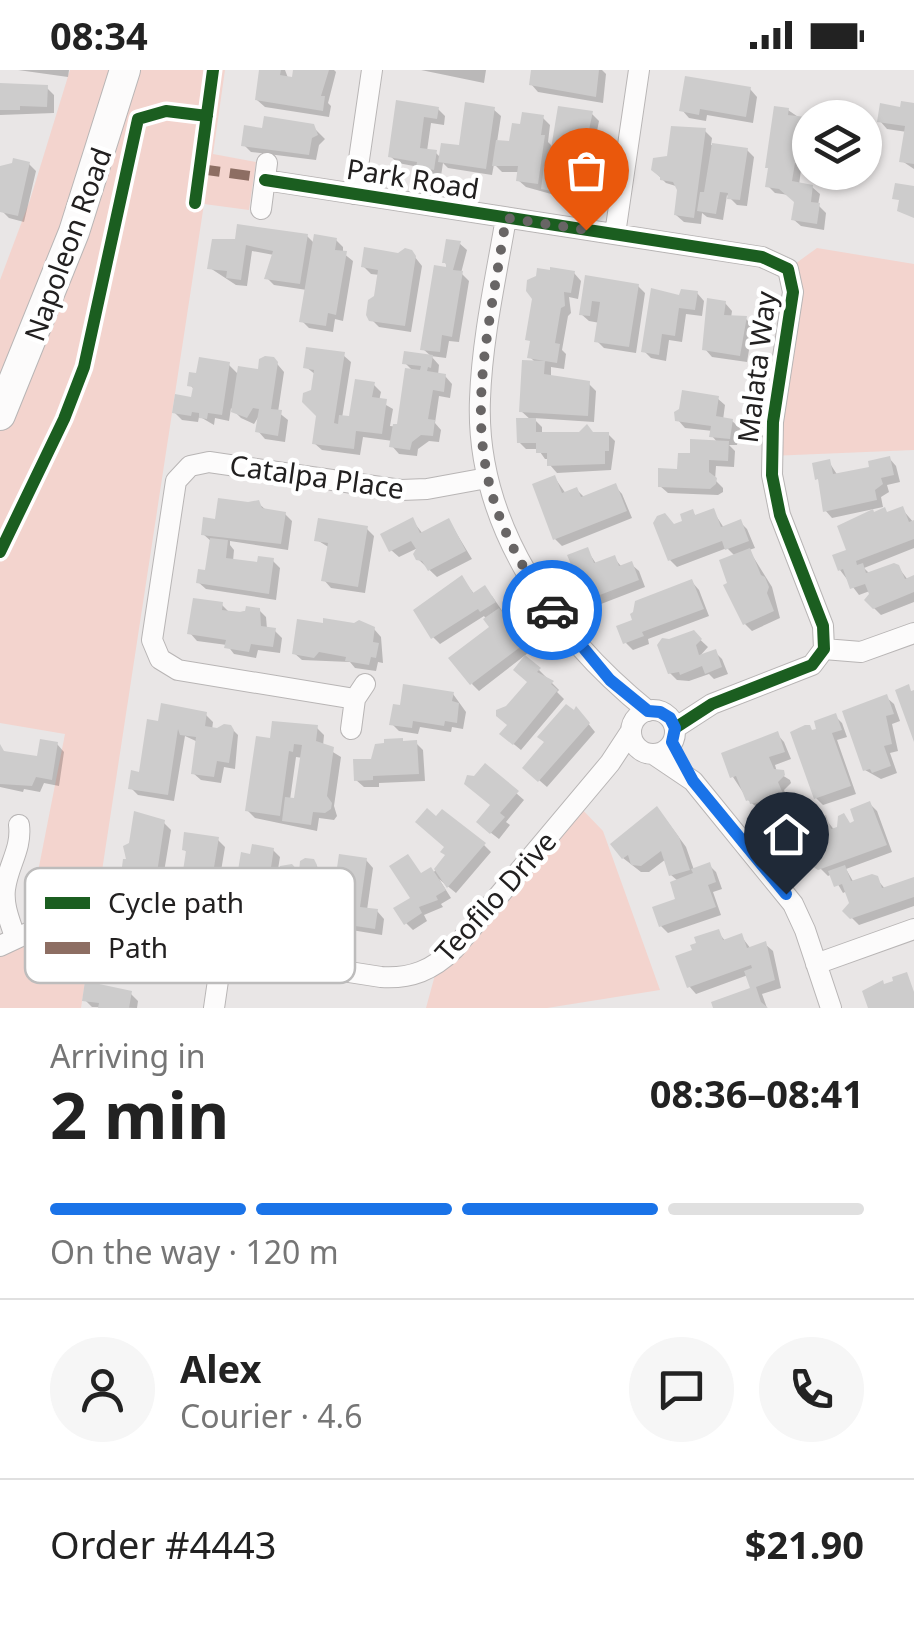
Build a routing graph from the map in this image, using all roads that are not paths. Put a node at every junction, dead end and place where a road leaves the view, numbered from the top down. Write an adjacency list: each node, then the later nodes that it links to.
1 (125, 70): 9 (main road, Napoleon Road)
2 (372, 70): 4 (street)
3 (639, 70): 7 (street)
4 (354, 194): 5 (street, Park Road); 6 (street, Park Road)
5 (261, 209)
6 (506, 218): 7 (street, Park Road); 10 (street)
7 (614, 234): 8 (street, Park Road)
8 (788, 269): 12 (street, Malata Way)
9 (0, 415)
10 (487, 478): 13 (street); 17 (street, Catalpa Place)
11 (914, 633): 12 (street)
12 (824, 649): 14 (street)
13 (610, 680): 15 (street); 16 (street)
14 (712, 704): 15 (street); 18 (street)
15 (654, 711): 16 (street); 18 (street)
16 (632, 728): 19 (street); 20 (street, Teofilo Drive)
17 (351, 729)
18 (674, 735): 19 (street); 21 (street)
19 (648, 753): 20 (street, Teofilo Drive); 21 (street)
20 (610, 764): 26 (street, Teofilo Drive)
21 (693, 781): 25 (street)
22 (19, 825): 24 (street)
23 (914, 929): 25 (street)
24 (8, 941)
25 (816, 964): 29 (street)
26 (355, 973)
27 (218, 983): 28 (street)
28 (214, 1008)
29 (831, 1008)

